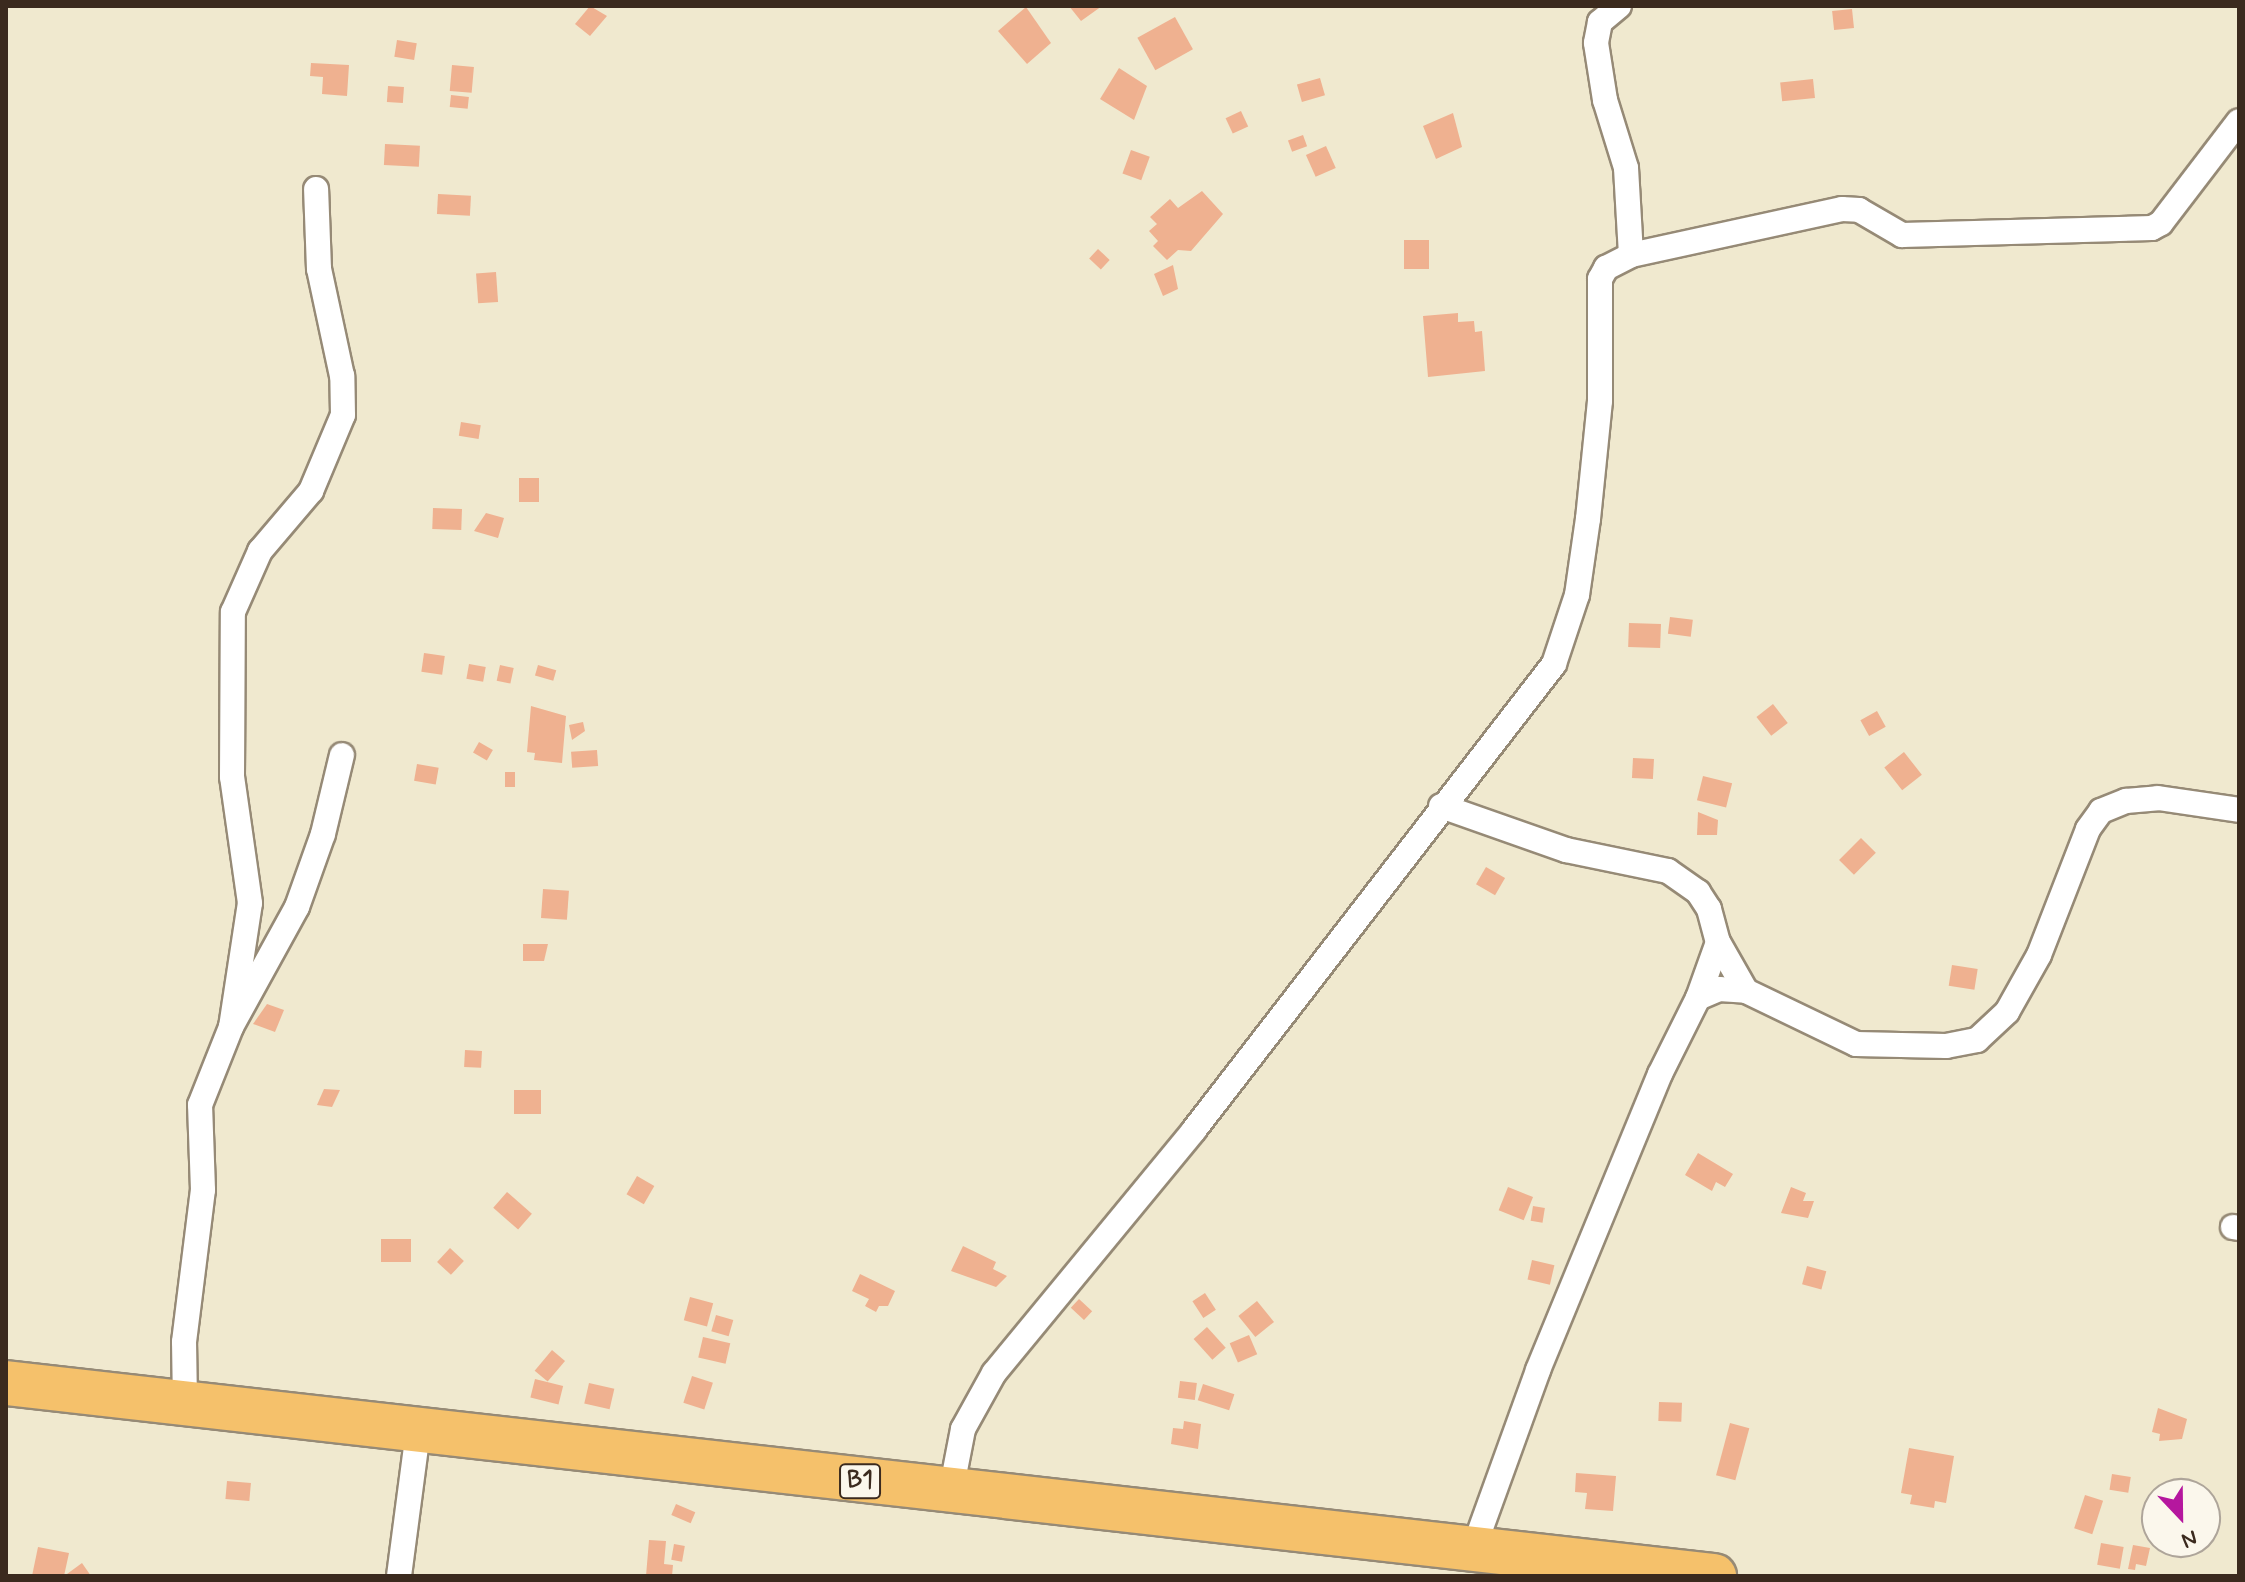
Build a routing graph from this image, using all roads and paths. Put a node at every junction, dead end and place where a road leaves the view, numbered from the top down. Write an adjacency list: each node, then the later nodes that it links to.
1 (1619, 6): 4 (street)
2 (2239, 121): 4 (street)
3 (316, 189): 11 (street)
4 (1631, 255): 6 (street)
5 (342, 755): 11 (street)
6 (1441, 806): 8 (street); 15 (street)
7 (2239, 810): 9 (street)
8 (1718, 942): 9 (street); 10 (street)
9 (1746, 991): 10 (street)
10 (1698, 998): 16 (street)
11 (231, 1027): 13 (street)
12 (6, 1383): 13 (highway, B1)
13 (185, 1404): 14 (highway, B1)
14 (418, 1431): 15 (highway, B1); 17 (street)
15 (951, 1491): 16 (highway, B1)
16 (1473, 1550): 18 (highway, B1)
17 (399, 1576)
18 (1714, 1576)

